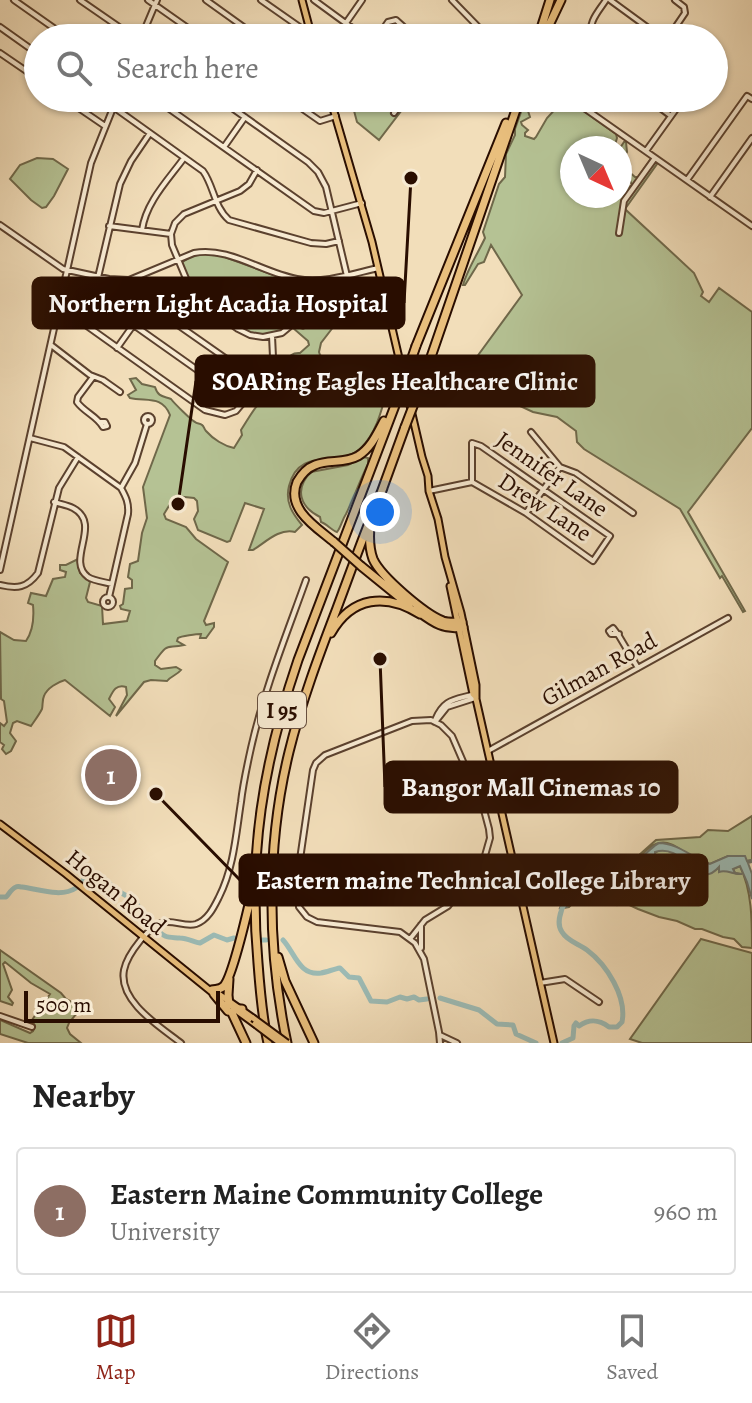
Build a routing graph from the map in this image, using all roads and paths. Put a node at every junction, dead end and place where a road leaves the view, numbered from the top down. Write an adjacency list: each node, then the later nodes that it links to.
1 (14, 0): 16 (street)
2 (80, 0): 17 (street)
3 (148, 0): 14 (street)
4 (206, 0): 20 (street)
5 (261, 0): 21 (street)
6 (302, 0): 22 (main road)
7 (314, 0): 15 (street)
8 (362, 0): 15 (street)
9 (452, 0): 23 (street)
10 (550, 0): 24 (highway)
11 (558, 0): 25 (highway)
12 (608, 0): 26 (street); 27 (street)
13 (675, 0): 28 (street)
14 (156, 2): 18 (street); 19 (street)
15 (346, 23)
16 (48, 24)
17 (115, 24)
18 (147, 24)
19 (184, 24)
20 (239, 24)
21 (294, 24)
22 (308, 24)
23 (475, 24)
24 (544, 24)
25 (546, 24)
26 (591, 24)
27 (644, 24)
28 (677, 24)
29 (0, 27): 30 (street)
30 (24, 44)
31 (0, 53): 32 (street)
32 (24, 69)
33 (749, 98): 57 (street)
34 (84, 112): 49 (street)
35 (111, 112): 49 (street)
36 (120, 112): 50 (street)
37 (174, 112): 52 (street)
38 (238, 112): 48 (street)
39 (307, 112): 46 (street)
40 (335, 112): 46 (main road)
41 (512, 112): 86 (highway, I 95, bridge)
42 (513, 112): 95 (highway, I 95, bridge)
43 (590, 112): 53 (street)
44 (666, 112): 47 (street)
45 (674, 112): 47 (street)
46 (336, 116): 60 (main road)
47 (671, 116): 53 (street)
48 (245, 117): 52 (street); 61 (street)
49 (106, 127): 71 (street)
50 (150, 133): 54 (street); 63 (street)
51 (752, 138): 58 (street)
52 (224, 147): 56 (street)
53 (646, 151): 55 (street)
54 (184, 158): 59 (street); 65 (street)
55 (655, 158): 57 (street); 66 (street)
56 (257, 170): 59 (street); 61 (street)
57 (687, 180): 58 (street)
58 (710, 197): 64 (street)
59 (216, 201): 67 (street); 68 (street)
60 (362, 203): 61 (street); 70 (main road)
61 (332, 211): 68 (street)
62 (0, 225): 71 (street)
63 (109, 226): 65 (street); 73 (street)
64 (752, 226)
65 (142, 230): 67 (street)
66 (619, 233)
67 (171, 234): 69 (street)
68 (339, 241): 72 (street)
69 (178, 260): 73 (street); 74 (street); 75 (street)
70 (378, 268): 72 (street); 97 (main road)
71 (67, 270): 73 (street); 77 (street)
72 (347, 276): 74 (street)
73 (98, 277): 78 (street)
74 (307, 281): 79 (street)
75 (190, 288): 76 (street); 79 (street)
76 (157, 303): 78 (street); 82 (street)
77 (59, 306): 80 (street); 81 (street)
78 (132, 325): 81 (street); 82 (street)
79 (272, 336): 84 (street)
80 (51, 345): 83 (street); 90 (street)
81 (117, 348): 84 (street)
82 (231, 362): 84 (street)
83 (93, 377): 85 (street); 87 (street)
84 (258, 381)
85 (120, 392)
86 (399, 395): 107 (highway, bridge); 117 (highway, I 95)
87 (100, 422)
88 (147, 424): 94 (street)
89 (531, 432): 92 (street)
90 (30, 438): 91 (street); 102 (street)
91 (78, 457): 94 (street); 98 (street)
92 (560, 467): 96 (street); 100 (street)
93 (472, 482): 96 (street, Jennifer Lane); 97 (street, Drew Lane); 99 (street, Drew Lane)
94 (121, 488): 104 (street)
95 (383, 488): 109 (highway); 112 (highway, I 95)
96 (543, 490): 99 (street); 101 (street, Jennifer Lane)
97 (429, 491): 109 (main road)
98 (54, 502): 104 (street); 105 (street)
99 (526, 513): 101 (street, Drew Lane)
100 (633, 513)
101 (593, 561)
102 (0, 570)
103 (306, 580): 122 (street)
104 (112, 584): 106 (street)
105 (0, 585)
106 (109, 597)
107 (420, 614): 109 (highway); 112 (highway)
108 (728, 618): 111 (street, Gilman Road)
109 (460, 625): 113 (main road)
110 (619, 634): 111 (street)
111 (638, 668): 115 (street, Gilman Road)
112 (305, 694): 124 (highway, I 95)
113 (475, 695): 114 (street); 115 (main road)
114 (435, 722): 119 (street); 121 (street)
115 (488, 751): 118 (main road)
116 (0, 824): 122 (main road, Hogan Road)
117 (255, 858): 126 (highway); 137 (highway, I 95)
118 (512, 858): 119 (street); 127 (main road)
119 (484, 859): 120 (street)
120 (420, 926): 121 (street); 123 (street); 125 (street)
121 (400, 932): 123 (street)
122 (143, 938): 128 (main road, Hogan Road); 135 (street)
123 (410, 939): 125 (street)
124 (274, 946): 139 (highway, I 95); 140 (highway)
125 (421, 950): 134 (street)
126 (230, 973): 128 (highway); 130 (highway)
127 (540, 983): 129 (street); 142 (main road)
128 (211, 991): 130 (highway); 130 (main road, Hogan Road)
129 (599, 1002)
130 (233, 1008): 132 (main road, Hogan Road); 136 (highway)
131 (0, 1016): 133 (street)
132 (254, 1021): 138 (main road, Hogan Road, bridge); 139 (main road, Hogan Road, bridge)
133 (32, 1027)
134 (440, 1039): 141 (street)
135 (181, 1043)
136 (246, 1043)
137 (268, 1043)
138 (280, 1043)
139 (287, 1043)
140 (314, 1043)
141 (456, 1043)
142 (554, 1043)

